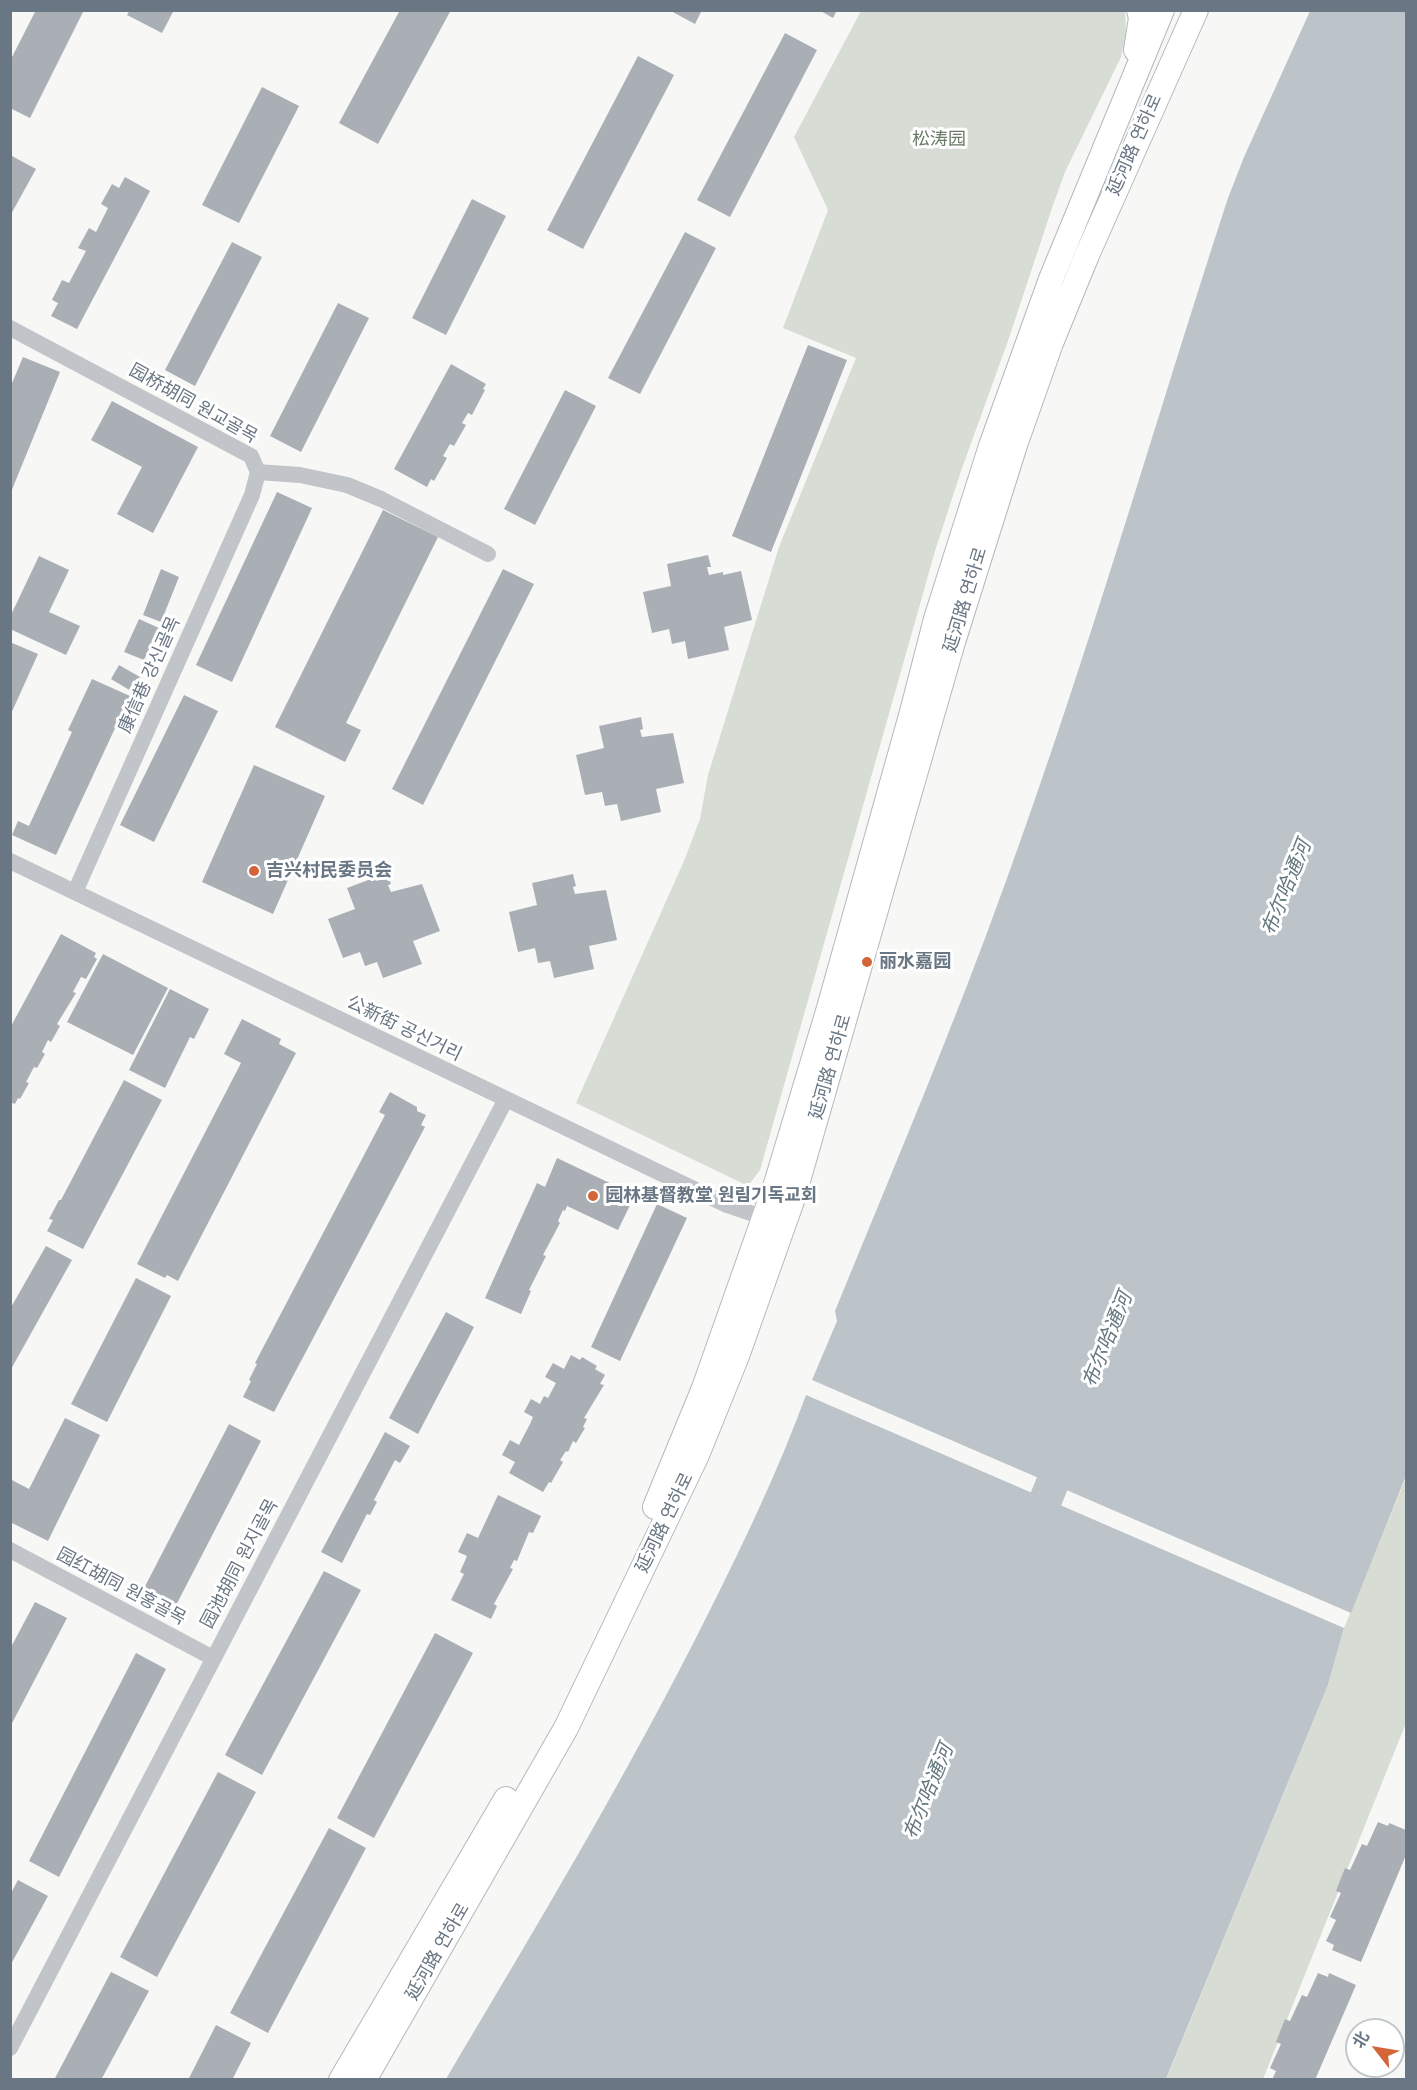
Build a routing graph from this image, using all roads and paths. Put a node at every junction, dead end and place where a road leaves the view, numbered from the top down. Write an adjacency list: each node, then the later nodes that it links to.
1 (1139, 10): 4 (main road)
2 (1162, 10): 4 (main road, 延河路 연하로)
3 (1196, 10): 11 (main road, 延河路 연하로)
4 (1130, 84): 11 (main road, 延河路 연하로)
5 (10, 328): 6 (street, 园桥胡同 원교골목)
6 (258, 472): 7 (street, 园桥胡同 원교골목); 9 (street, 康信巷 강신골목)
7 (488, 554)
8 (10, 861): 9 (street, 公新街 공신거리)
9 (75, 892): 10 (street, 公新街 공신거리)
10 (506, 1099): 11 (street, 公新街 공신거리); 13 (street, 园池胡同 원지골목)
11 (774, 1221): 15 (main road, 延河路 연하로); 16 (main road, 延河路 연하로)
12 (10, 1550): 13 (street, 园红胡同 원홍골목)
13 (213, 1658): 14 (street, 园池胡同 원지골목)
14 (10, 2048)
15 (342, 2079)
16 (364, 2079)

